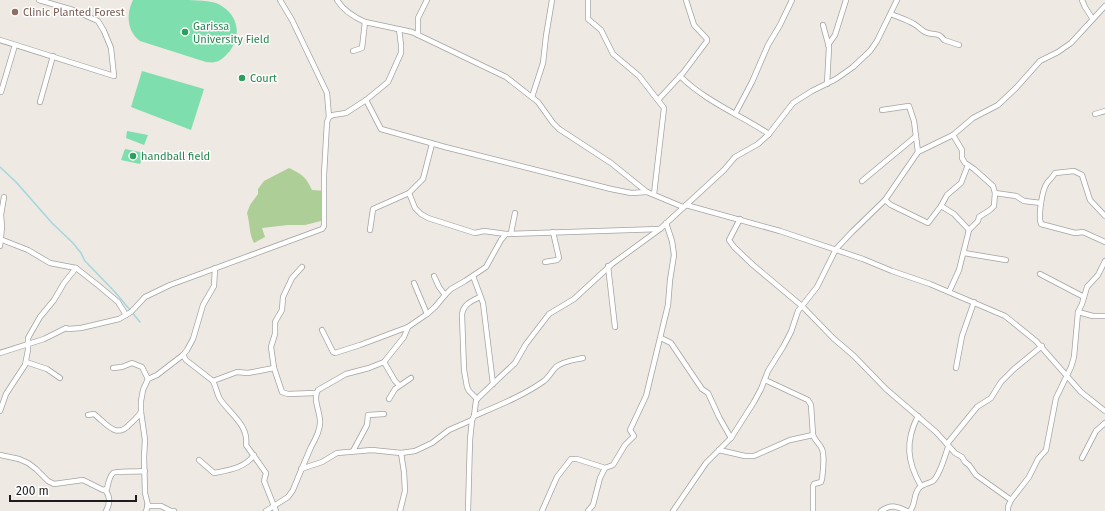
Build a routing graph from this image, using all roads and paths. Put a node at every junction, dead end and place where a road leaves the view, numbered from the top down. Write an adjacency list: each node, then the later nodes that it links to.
1 (39, 0): 24 (street)
2 (280, 0): 36 (street)
3 (337, 0): 15 (street)
4 (427, 0): 18 (street)
5 (552, 0): 28 (street)
6 (588, 0): 30 (street)
7 (686, 0): 25 (street)
8 (792, 0): 34 (street)
9 (846, 0): 21 (street)
10 (897, 0): 13 (street)
11 (1082, 0): 14 (street)
12 (1105, 6): 14 (street)
13 (891, 14): 22 (street); 26 (street)
14 (1092, 18): 38 (street)
15 (365, 22): 17 (street); 23 (street)
16 (823, 25): 21 (street)
17 (399, 29): 18 (street); 29 (street)
18 (418, 35): 28 (street)
19 (0, 40): 20 (street)
20 (15, 45): 24 (street); 27 (street)
21 (828, 45): 26 (street)
22 (959, 45)
23 (353, 51)
24 (53, 56): 31 (street)
25 (680, 76): 30 (street); 34 (street)
26 (827, 84): 37 (street)
27 (1, 92)
28 (532, 97): 44 (street)
29 (366, 100): 36 (street); 40 (street)
30 (658, 100): 47 (street)
31 (40, 102)
32 (882, 110): 39 (street)
33 (1105, 111): 35 (street)
34 (735, 114): 37 (street)
35 (1094, 114)
36 (329, 117): 73 (street)
37 (769, 134): 51 (street)
38 (952, 135): 41 (street); 42 (street)
39 (915, 136): 41 (street); 43 (street)
40 (432, 144): 44 (street); 45 (street)
41 (918, 152): 49 (street)
42 (968, 165): 46 (street); 52 (street)
43 (862, 181)
44 (647, 192): 47 (street)
45 (409, 193): 58 (street); 61 (street)
46 (995, 193): 50 (street); 59 (street)
47 (654, 194): 51 (street)
48 (4, 197): 62 (street)
49 (885, 200): 52 (street); 65 (street)
50 (1041, 203): 54 (street); 63 (street)
51 (685, 206): 55 (street); 56 (street)
52 (941, 206): 59 (street)
53 (515, 213): 61 (street)
54 (1105, 216)
55 (740, 219): 65 (street); 83 (street)
56 (666, 223): 57 (street); 91 (street)
57 (660, 229): 60 (street); 70 (street)
58 (370, 230)
59 (969, 230): 66 (street)
60 (553, 232): 61 (street); 69 (street)
61 (509, 234): 76 (street)
62 (1, 240): 64 (street); 72 (street)
63 (1105, 242)
64 (0, 246)
65 (836, 250): 78 (street); 83 (street)
66 (964, 253): 67 (street); 78 (street)
67 (1006, 260)
68 (1105, 261): 81 (street)
69 (545, 262)
70 (608, 266): 89 (street); 108 (street)
71 (302, 267): 100 (street)
72 (76, 268): 86 (street); 92 (street)
73 (215, 268): 86 (street); 95 (street)
74 (1040, 274): 81 (street)
75 (434, 276): 79 (street)
76 (473, 276): 79 (street); 80 (street)
77 (414, 283): 85 (street)
78 (949, 292): 82 (street)
79 (445, 294): 85 (street)
80 (480, 297): 108 (street); 112 (street)
81 (1084, 297): 84 (street)
82 (974, 302): 93 (street); 101 (street)
83 (803, 307): 106 (street); 118 (street)
84 (1078, 312): 87 (street); 102 (street)
85 (427, 314): 88 (street)
86 (126, 315): 92 (street)
87 (1105, 316)
88 (408, 327): 90 (street); 98 (street)
89 (615, 327)
90 (322, 330)
91 (661, 338): 122 (street); 131 (street)
92 (27, 345): 94 (street); 97 (street)
93 (1042, 346): 102 (street); 123 (street)
94 (0, 353)
95 (183, 354): 105 (street); 107 (street)
96 (583, 358): 119 (street)
97 (26, 362): 103 (street); 114 (street)
98 (384, 362): 109 (street); 110 (street)
99 (113, 368): 105 (street)
100 (274, 368): 107 (street); 110 (street)
101 (956, 368)
102 (1067, 375): 113 (street); 136 (street)
103 (60, 378)
104 (411, 378): 109 (street)
105 (148, 379): 115 (street)
106 (765, 380): 121 (street); 122 (street)
107 (213, 381): 128 (street)
108 (493, 384): 112 (street)
109 (399, 385): 111 (street)
110 (315, 393): 132 (street)
111 (389, 399)
112 (478, 399): 119 (street)
113 (1105, 411)
114 (0, 412)
115 (141, 412): 117 (street); 133 (street)
116 (384, 414): 125 (street)
117 (88, 416)
118 (918, 416): 123 (street); 134 (street)
119 (473, 418): 126 (street); 144 (street)
120 (1105, 423): 129 (street)
121 (814, 435): 124 (street); 147 (street)
122 (731, 438): 124 (street)
123 (948, 445): 134 (street); 136 (street)
124 (720, 450): 140 (street)
125 (353, 451): 126 (street); 132 (street)
126 (401, 453): 143 (street)
127 (0, 455): 135 (street)
128 (254, 455): 130 (street); 138 (street)
129 (1082, 458)
130 (198, 460)
131 (605, 468): 145 (street); 146 (street)
132 (301, 469): 138 (street)
133 (145, 471): 135 (street); 137 (street)
134 (921, 486): 150 (street)
135 (105, 490): 141 (street)
136 (1011, 500): 151 (street)
137 (147, 508): 139 (street)
138 (275, 508): 142 (street)
139 (174, 510)
140 (676, 510)
141 (106, 511)
142 (266, 511)
143 (400, 511)
144 (468, 511)
145 (542, 511)
146 (588, 511)
147 (813, 511)
148 (881, 511): 149 (street)
149 (907, 511)
150 (910, 511)
151 (1008, 511)

